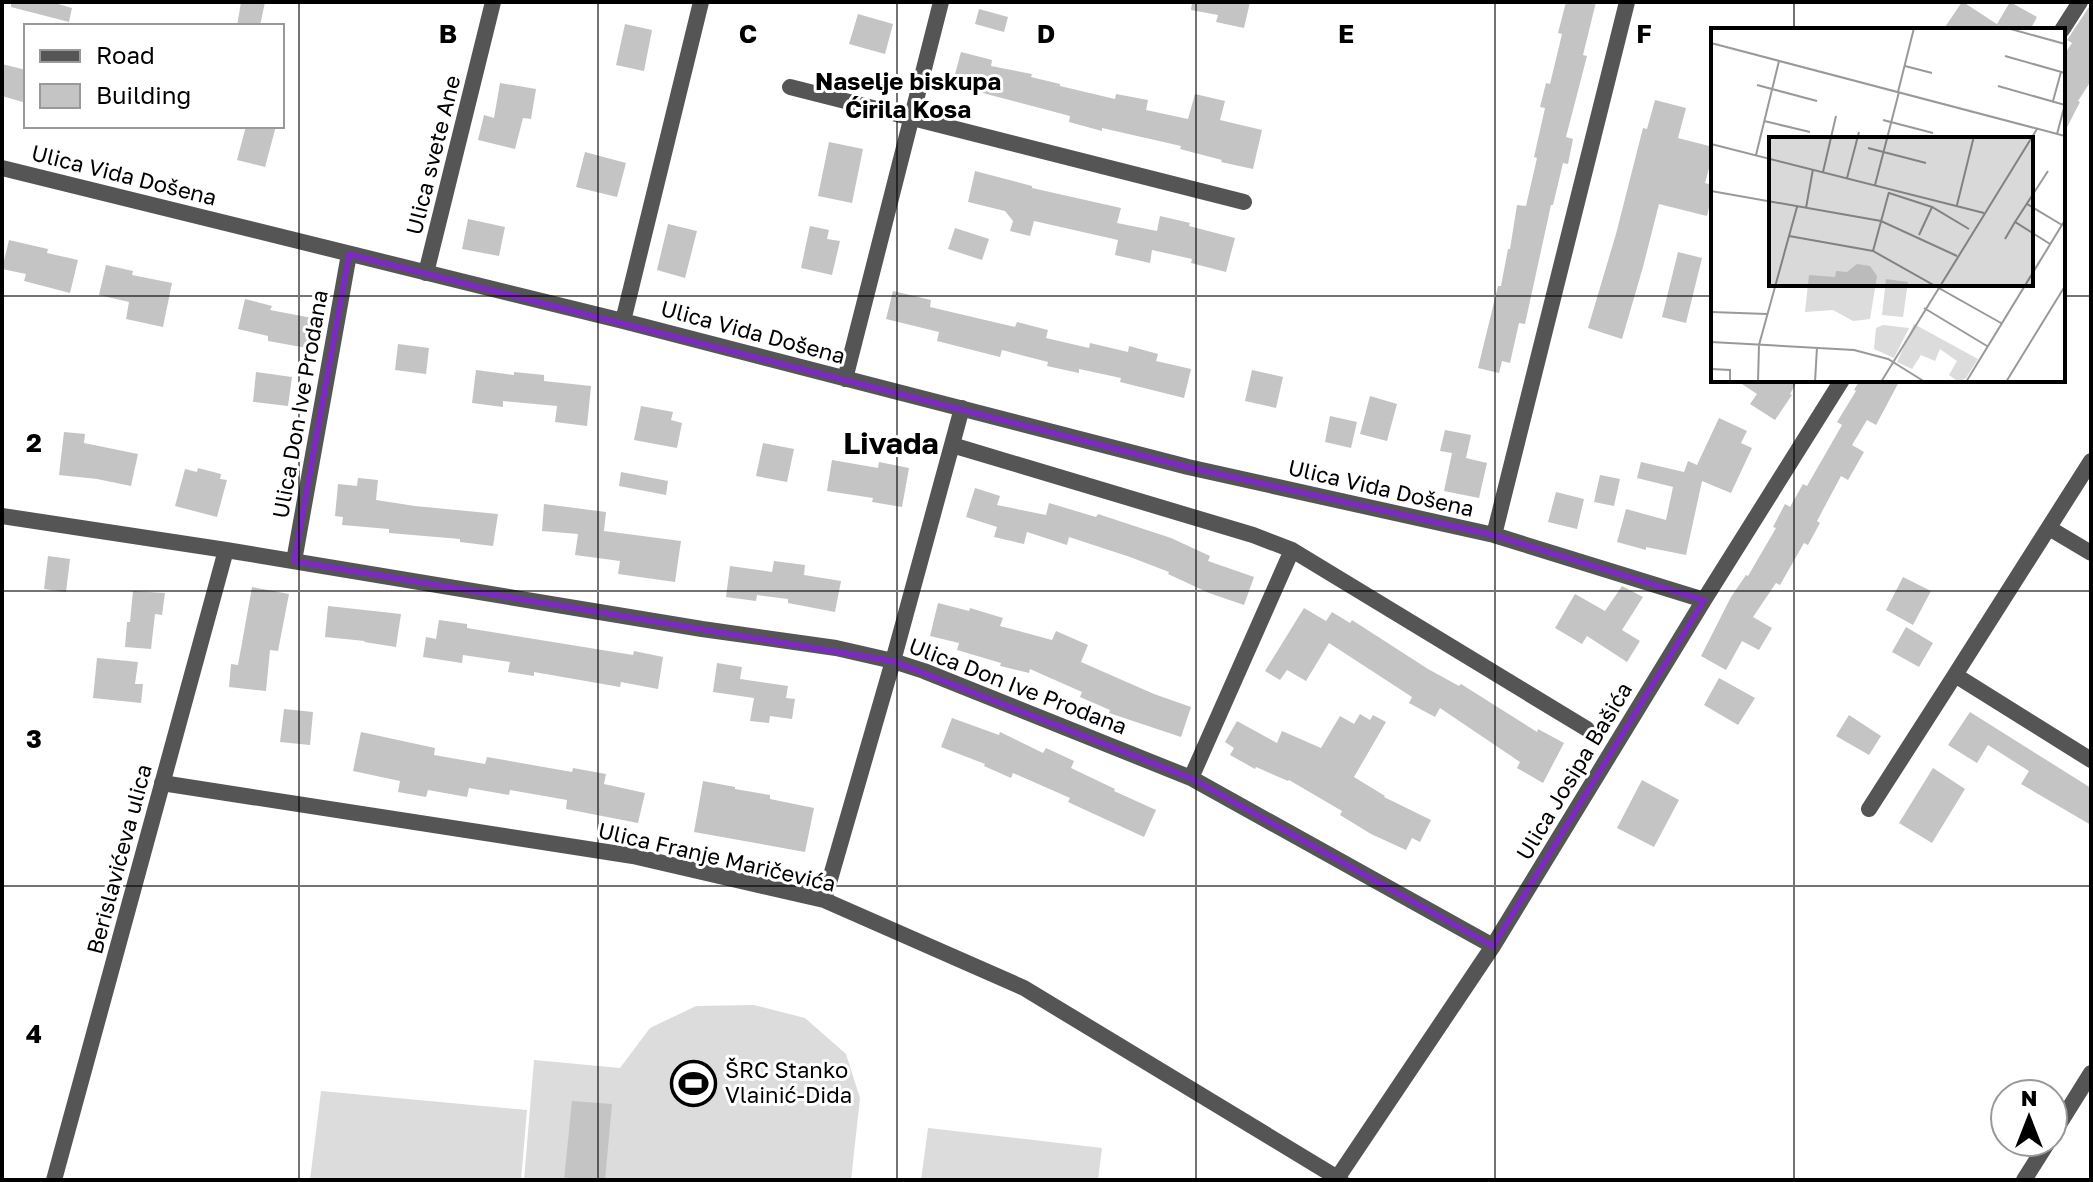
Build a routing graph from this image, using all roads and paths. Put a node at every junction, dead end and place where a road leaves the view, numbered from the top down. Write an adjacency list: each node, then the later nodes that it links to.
1 (493, 2): 12 (street, Ulica svete Ane)
2 (701, 2): 13 (street)
3 (941, 2): 8 (street)
4 (1627, 2): 21 (street, Ulica Vida Došena)
5 (2080, 2): 6 (street)
6 (2063, 28)
7 (790, 87): 8 (street)
8 (911, 119): 10 (street); 14 (street)
9 (2, 168): 11 (street, Ulica Vida Došena)
10 (1244, 202)
11 (349, 254): 12 (street, Ulica Vida Došena); 25 (street, Ulica Don Ive Prodana)
12 (426, 273): 13 (street, Ulica Vida Došena)
13 (623, 321): 14 (street, Ulica Vida Došena)
14 (845, 379): 16 (street, Ulica Vida Došena)
15 (1841, 382): 26 (street, Ulica Josipa Bašića)
16 (962, 408): 17 (street); 21 (street, Ulica Vida Došena)
17 (952, 445): 23 (street); 27 (street)
18 (2091, 461): 20 (street)
19 (2, 516): 22 (street, Ulica Don Ive Prodana)
20 (2049, 528): 24 (street); 28 (street)
21 (1494, 535): 26 (street, Ulica Vida Došena)
22 (226, 550): 25 (street, Ulica Don Ive Prodana); 32 (street, Berislavićeva ulica)
23 (1292, 550): 29 (street); 31 (street)
24 (2091, 553)
25 (294, 561): 27 (street, Ulica Don Ive Prodana)
26 (1704, 600): 35 (street, Ulica Josipa Bašića)
27 (893, 661): 31 (street, Ulica Don Ive Prodana); 34 (street)
28 (1955, 675): 30 (street); 33 (street)
29 (1587, 729)
30 (2091, 760)
31 (1191, 778): 35 (street, Ulica Don Ive Prodana)
32 (162, 783): 34 (street, Ulica Franje Maričevića); 40 (street, Berislavićeva ulica)
33 (1869, 809)
34 (824, 900): 39 (street, Ulica Franje Maričevića)
35 (1493, 946): 39 (street, Ulica Josipa Bašića)
36 (2091, 1073): 37 (street)
37 (2069, 1108)
38 (2038, 1158): 41 (street)
39 (1338, 1179)
40 (54, 1180)
41 (2024, 1180)

